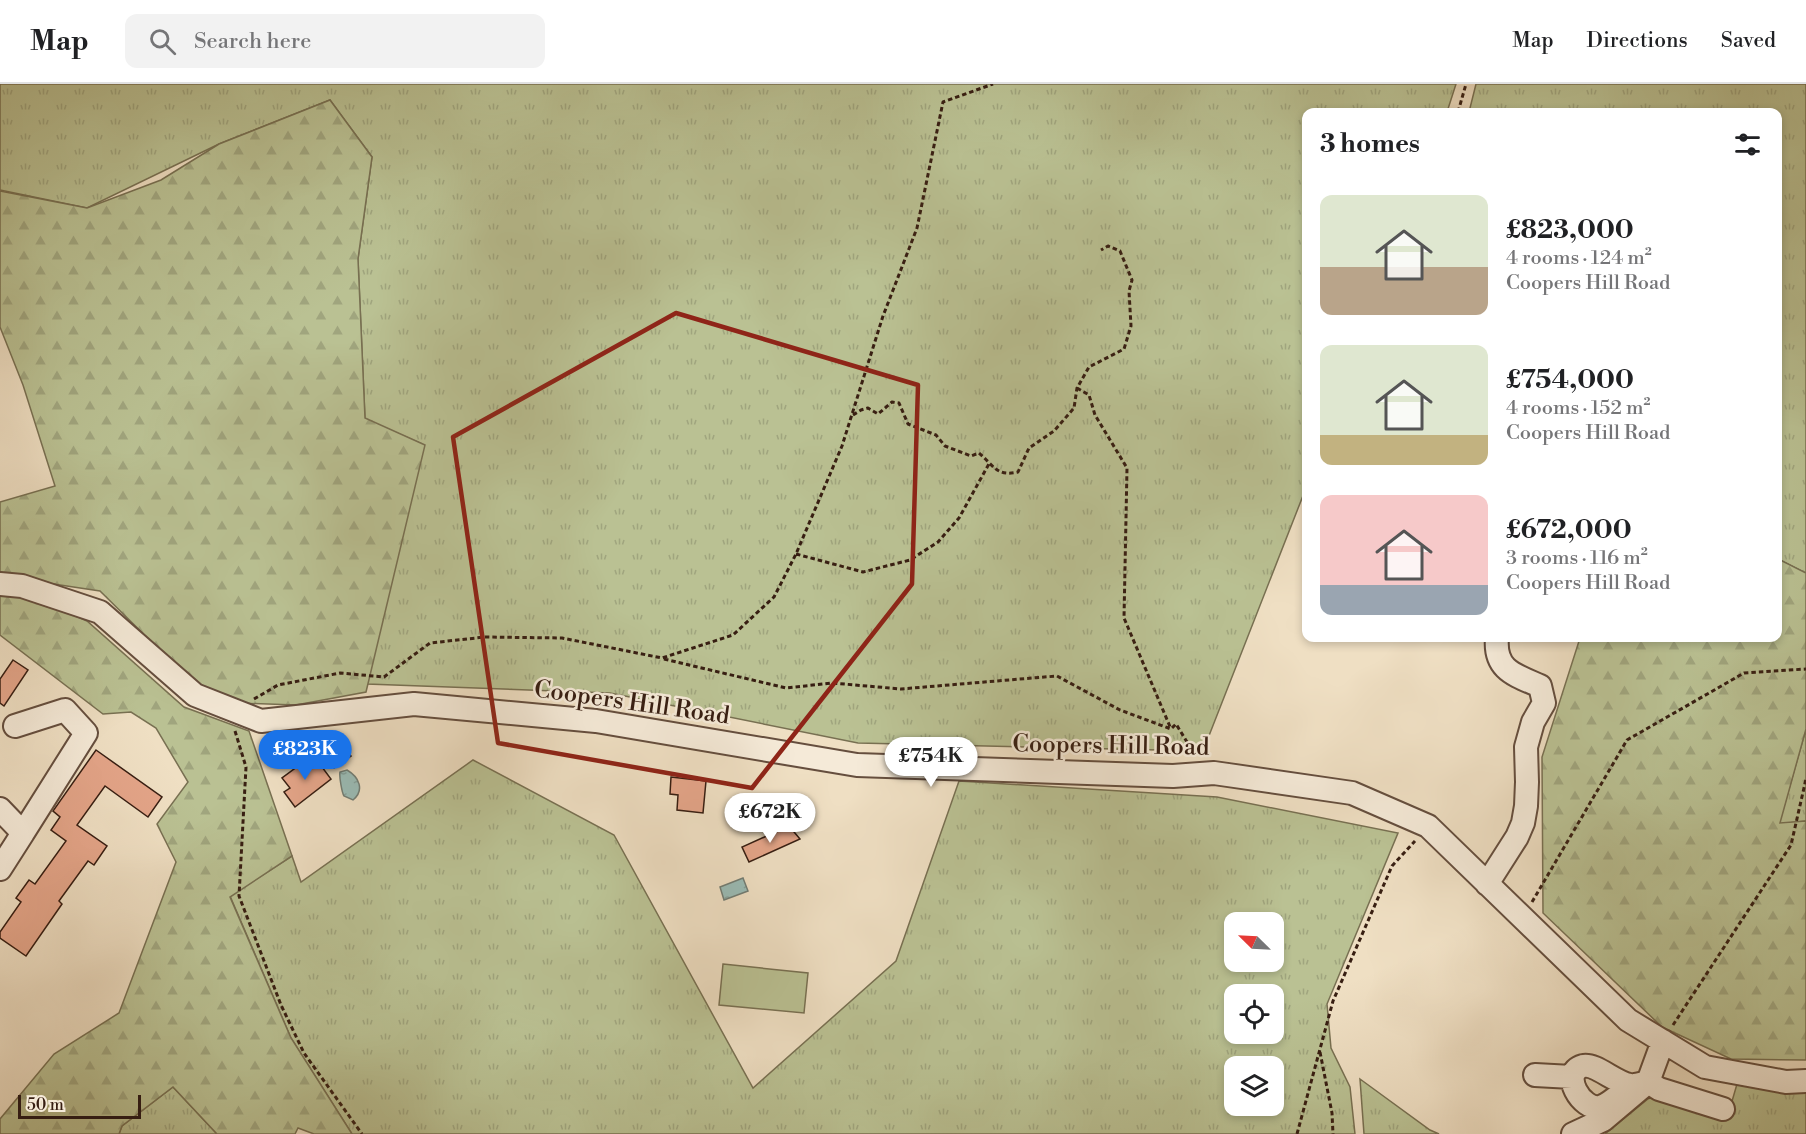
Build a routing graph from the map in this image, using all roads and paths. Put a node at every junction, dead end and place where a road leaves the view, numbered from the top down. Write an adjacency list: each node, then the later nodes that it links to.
1 (993, 84): 6 (path)
2 (1466, 84): 3 (path)
3 (1459, 108)
4 (1101, 250): 5 (path)
5 (1077, 388): 7 (path); 15 (path)
6 (852, 416): 7 (path); 8 (path)
7 (990, 462): 8 (path)
8 (796, 554): 11 (path)
9 (0, 584): 13 (street, Coopers Hill Road)
10 (1497, 642): 22 (street)
11 (662, 658): 13 (path); 15 (path)
12 (1806, 669): 23 (path)
13 (231, 709): 19 (street, Coopers Hill Road); 31 (path)
14 (15, 726): 20 (street)
15 (1171, 729): 16 (path)
16 (1194, 753)
17 (1806, 779): 24 (path)
18 (0, 809): 20 (street)
19 (1428, 826): 22 (street, Coopers Hill Road); 25 (path)
20 (23, 833): 21 (street)
21 (0, 869)
22 (1487, 884): 23 (street, Coopers Hill Road)
23 (1523, 918): 24 (street, Coopers Hill Road)
24 (1663, 1041): 28 (street, Coopers Hill Road); 29 (street)
25 (1320, 1051): 32 (path); 33 (path)
26 (1535, 1075): 27 (street)
27 (1572, 1077): 29 (street); 29 (street)
28 (1806, 1081)
29 (1640, 1084): 30 (street); 34 (street)
30 (1723, 1109)
31 (362, 1134)
32 (1297, 1134)
33 (1333, 1134)
34 (1573, 1134)

